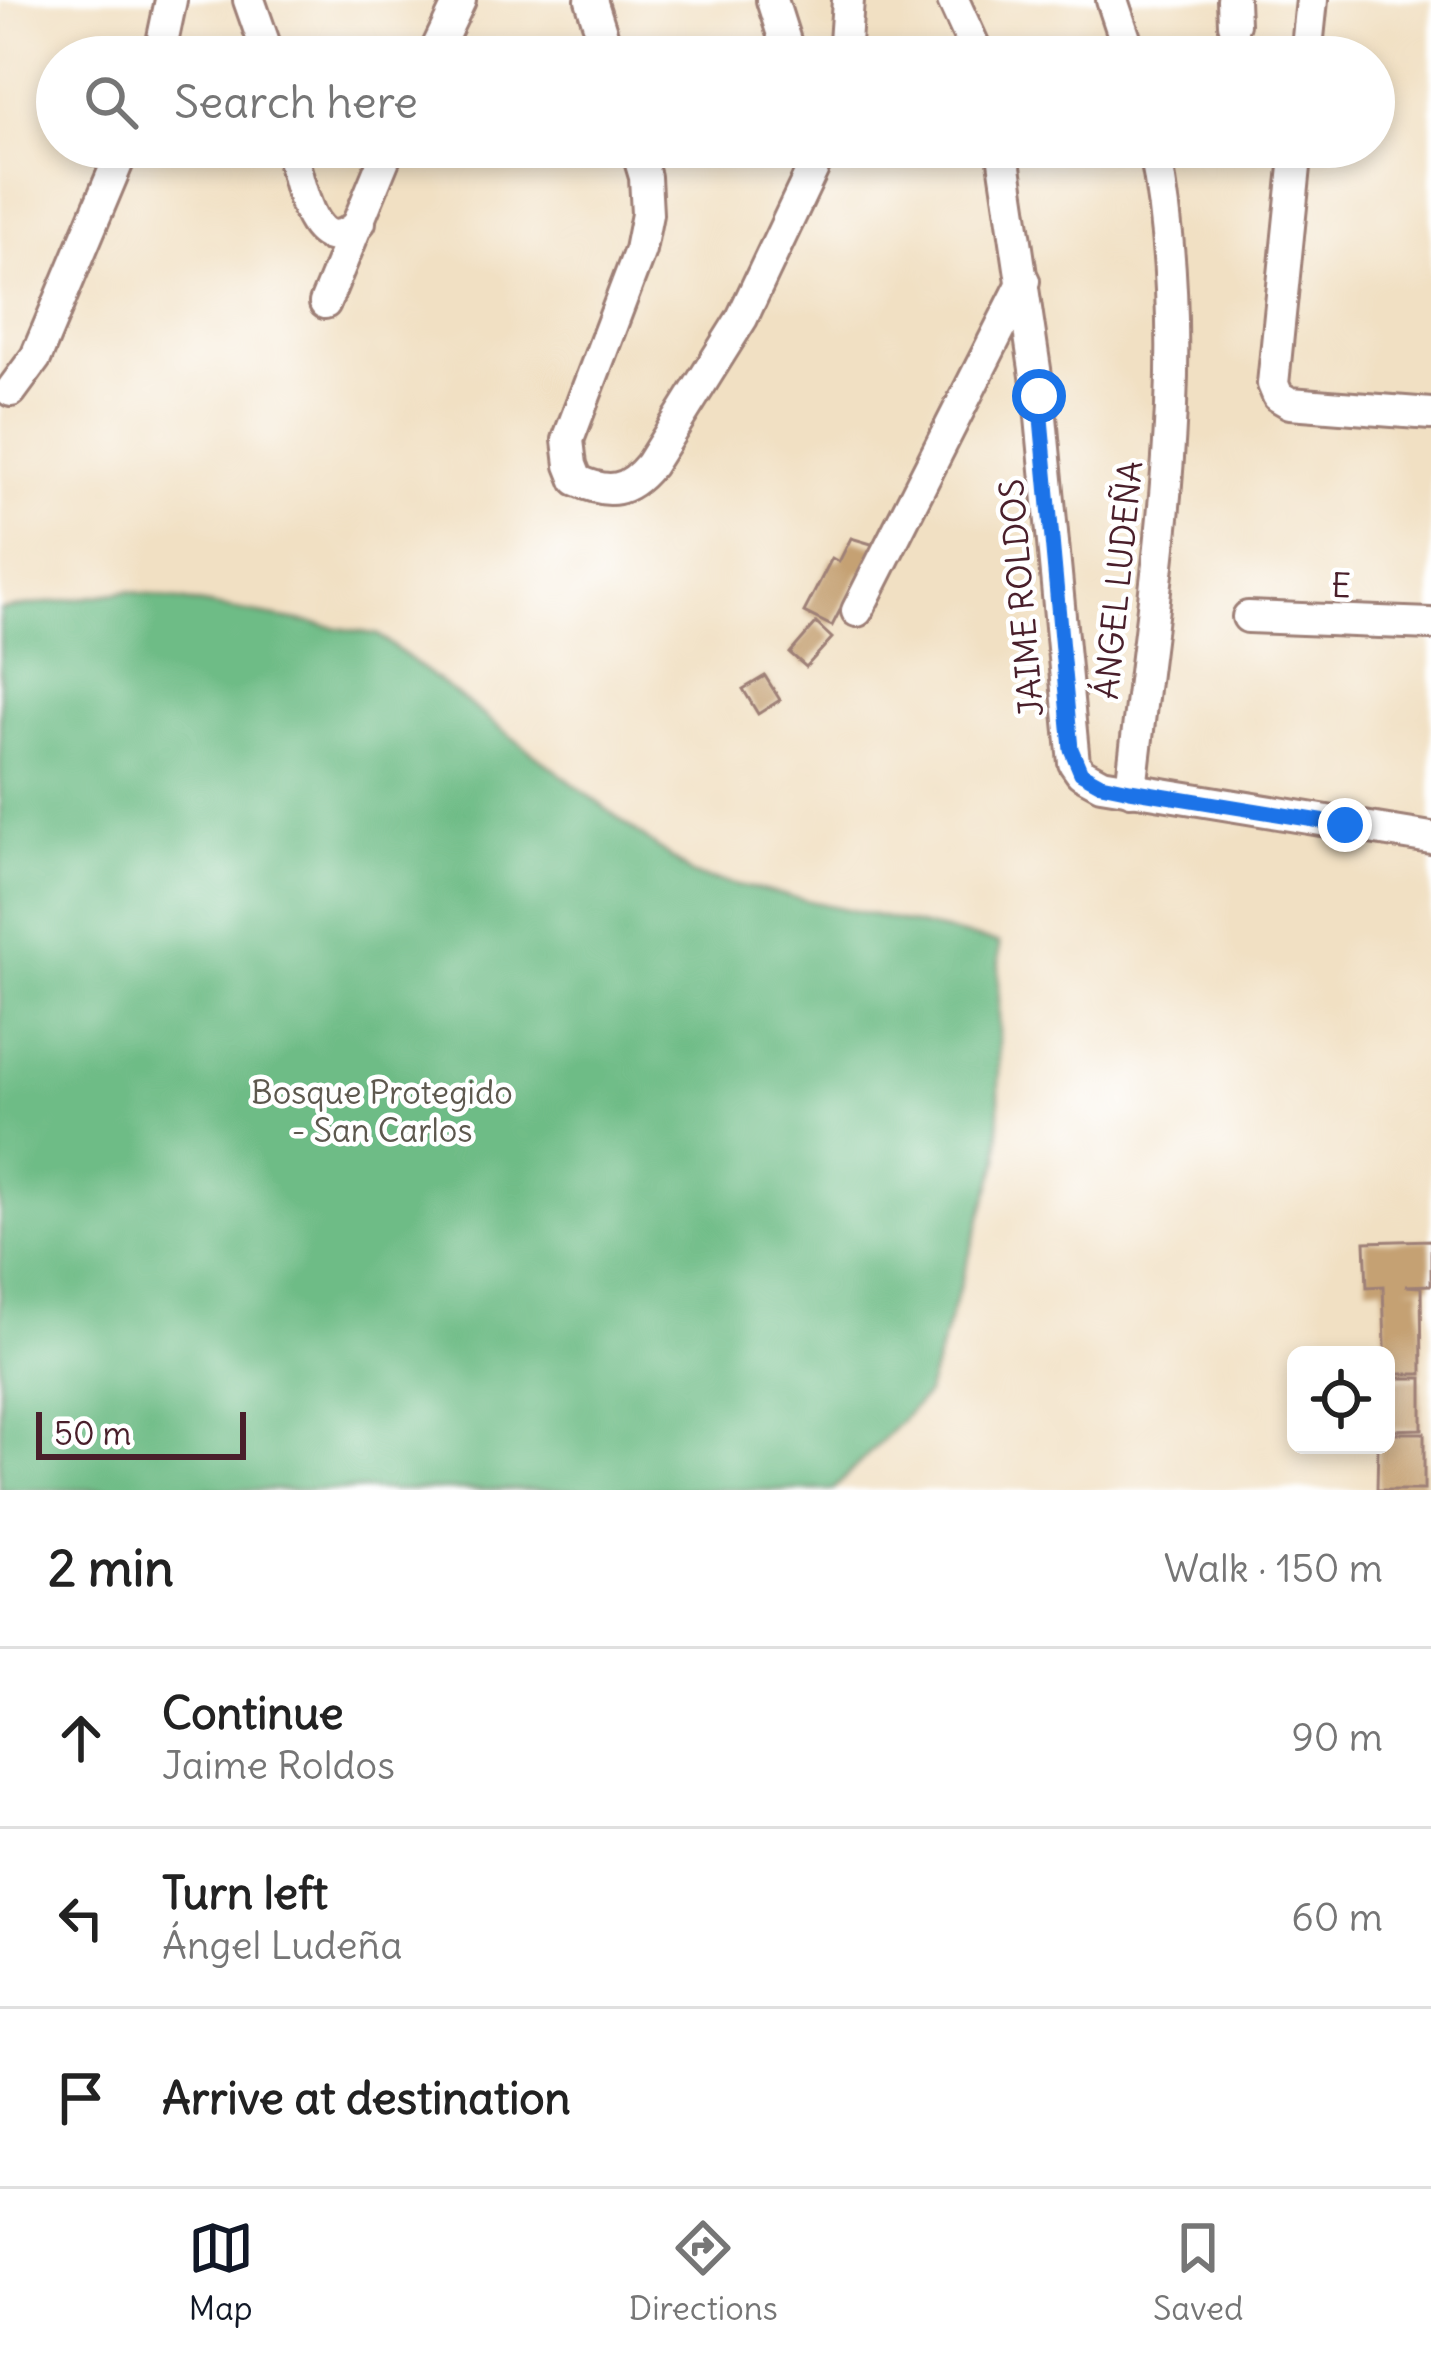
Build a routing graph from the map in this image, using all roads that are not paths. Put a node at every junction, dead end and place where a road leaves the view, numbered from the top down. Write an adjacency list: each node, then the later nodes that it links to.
1 (171, 0): 10 (street)
2 (249, 0): 11 (street)
3 (460, 0): 12 (street)
4 (591, 0): 13 (street)
5 (772, 0): 14 (street)
6 (848, 0): 15 (street)
7 (953, 0): 16 (street)
8 (1112, 0): 17 (street)
9 (1312, 0): 18 (street)
10 (163, 36)
11 (262, 36)
12 (443, 36)
13 (602, 36)
14 (783, 36)
15 (845, 36)
16 (969, 36)
17 (1124, 36)
18 (1308, 36)
19 (115, 168): 30 (street)
20 (295, 168): 27 (street)
21 (381, 168): 27 (street)
22 (642, 168): 23 (street)
23 (813, 168)
24 (1005, 168): 28 (street, JAIME ROLDOS)
25 (1157, 168): 35 (street, ÁNGEL LUDEÑA)
26 (1295, 168): 31 (street)
27 (360, 222): 29 (street)
28 (1024, 281): 32 (street); 35 (street, JAIME ROLDOS)
29 (325, 303)
30 (11, 391)
31 (1431, 414)
32 (857, 611)
33 (1248, 617): 34 (street, E)
34 (1431, 624)
35 (1130, 790): 36 (street)
36 (1431, 838)

